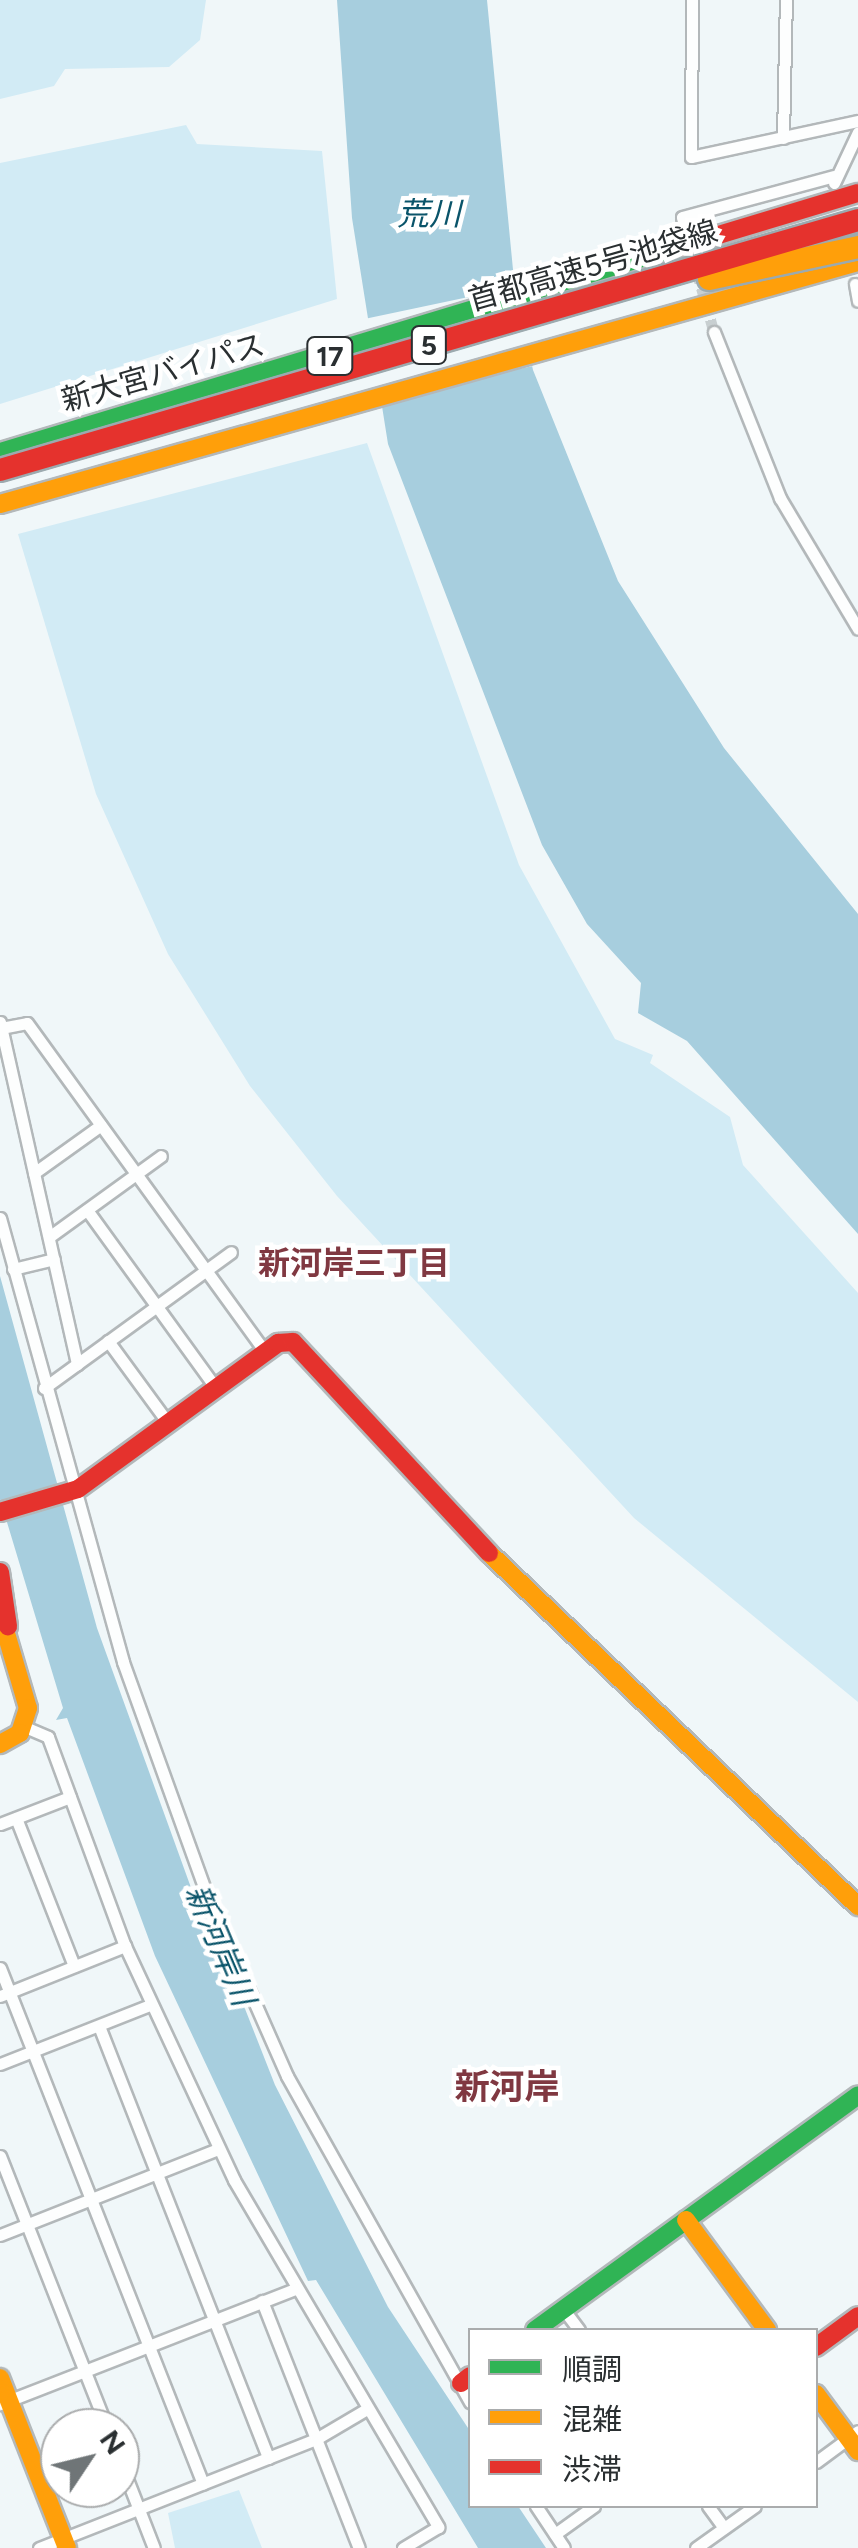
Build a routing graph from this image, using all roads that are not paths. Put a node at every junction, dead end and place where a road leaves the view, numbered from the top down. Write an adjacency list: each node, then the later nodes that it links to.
1 (692, 0): 5 (street)
2 (786, 0): 5 (street)
3 (858, 121): 5 (street)
4 (858, 132): 9 (street)
5 (782, 138)
6 (858, 194): 15 (main road, 新大宮バイパス / 17)
7 (858, 209): 12 (main road, bridge)
8 (858, 220): 12 (main road, 首都高速5号池袋線 / 5, bridge)
9 (686, 232)
10 (858, 235): 12 (main road, 首都高速5号池袋線 / 5, bridge)
11 (858, 247): 12 (main road, bridge)
12 (707, 272): 16 (main road, 首都高速5号池袋線 / 5, bridge); 17 (main road, 首都高速5号池袋線 / 5)
13 (857, 287): 18 (main road, 17)
14 (714, 332): 19 (street)
15 (0, 452)
16 (0, 470)
17 (0, 485)
18 (0, 504)
19 (858, 630)
20 (1, 1025): 21 (street); 22 (street)
21 (7, 1084): 24 (street)
22 (101, 1125): 24 (street); 25 (street)
23 (161, 1156): 25 (street)
24 (34, 1173): 28 (street)
25 (136, 1174): 26 (street); 32 (street)
26 (87, 1210): 28 (street); 33 (street)
27 (0, 1218): 31 (street)
28 (49, 1237): 30 (street)
29 (231, 1252): 32 (street)
30 (54, 1259): 31 (street); 36 (street)
31 (13, 1269): 37 (street)
32 (206, 1270): 33 (street); 35 (street)
33 (156, 1306): 34 (street); 38 (street)
34 (108, 1341): 36 (street); 39 (street)
35 (266, 1352): 38 (main road); 50 (main road)
36 (78, 1364): 37 (street)
37 (44, 1388): 40 (street)
38 (216, 1388): 39 (main road)
39 (168, 1423): 40 (main road)
40 (71, 1492): 41 (main road); 79 (street)
41 (0, 1512)
42 (0, 1572): 44 (main road)
43 (0, 1612): 44 (main road)
44 (11, 1650): 45 (main road)
45 (25, 1726): 46 (main road); 47 (street)
46 (0, 1744)
47 (70, 1797): 48 (street); 51 (street)
48 (16, 1818): 49 (street); 52 (street)
49 (0, 1824)
50 (858, 1906)
51 (125, 1946): 52 (street); 55 (street)
52 (74, 1966): 54 (street)
53 (0, 1968): 54 (street)
54 (5, 1994): 57 (street)
55 (150, 2005): 56 (street); 60 (street)
56 (98, 2026): 57 (street); 62 (street)
57 (34, 2051): 58 (street); 63 (street)
58 (0, 2064)
59 (858, 2096): 64 (main road)
60 (218, 2149): 62 (street); 67 (street)
61 (0, 2156): 65 (street)
62 (156, 2173): 63 (street); 71 (street)
63 (91, 2199): 65 (street); 76 (street)
64 (686, 2220): 69 (main road); 74 (main road)
65 (27, 2224): 66 (street); 77 (street)
66 (0, 2235)
67 (295, 2289): 68 (street); 83 (street)
68 (262, 2302): 71 (street); 84 (street)
69 (564, 2310): 72 (main road); 73 (street)
70 (858, 2316): 75 (main road)
71 (214, 2320): 76 (street); 86 (street)
72 (537, 2328)
73 (578, 2328)
74 (766, 2328)
75 (818, 2345)
76 (149, 2346): 77 (street); 88 (street)
77 (84, 2371): 81 (street); 82 (street)
78 (0, 2378): 81 (main road)
79 (467, 2387)
80 (818, 2396): 85 (main road)
81 (4, 2403): 96 (main road)
82 (99, 2408)
83 (365, 2410): 84 (street); 100 (street)
84 (316, 2439): 86 (street); 99 (street)
85 (855, 2440): 87 (street)
86 (268, 2458): 88 (street)
87 (818, 2461)
88 (203, 2484): 93 (street)
89 (537, 2508): 95 (street)
90 (591, 2508): 95 (street)
91 (709, 2508): 94 (street)
92 (752, 2508): 94 (street)
93 (139, 2509): 96 (street); 98 (street)
94 (724, 2528): 102 (street)
95 (555, 2534): 101 (street)
96 (65, 2543): 97 (street)
97 (39, 2548)
98 (154, 2548)
99 (359, 2548)
100 (405, 2548)
101 (564, 2548)
102 (696, 2548)

